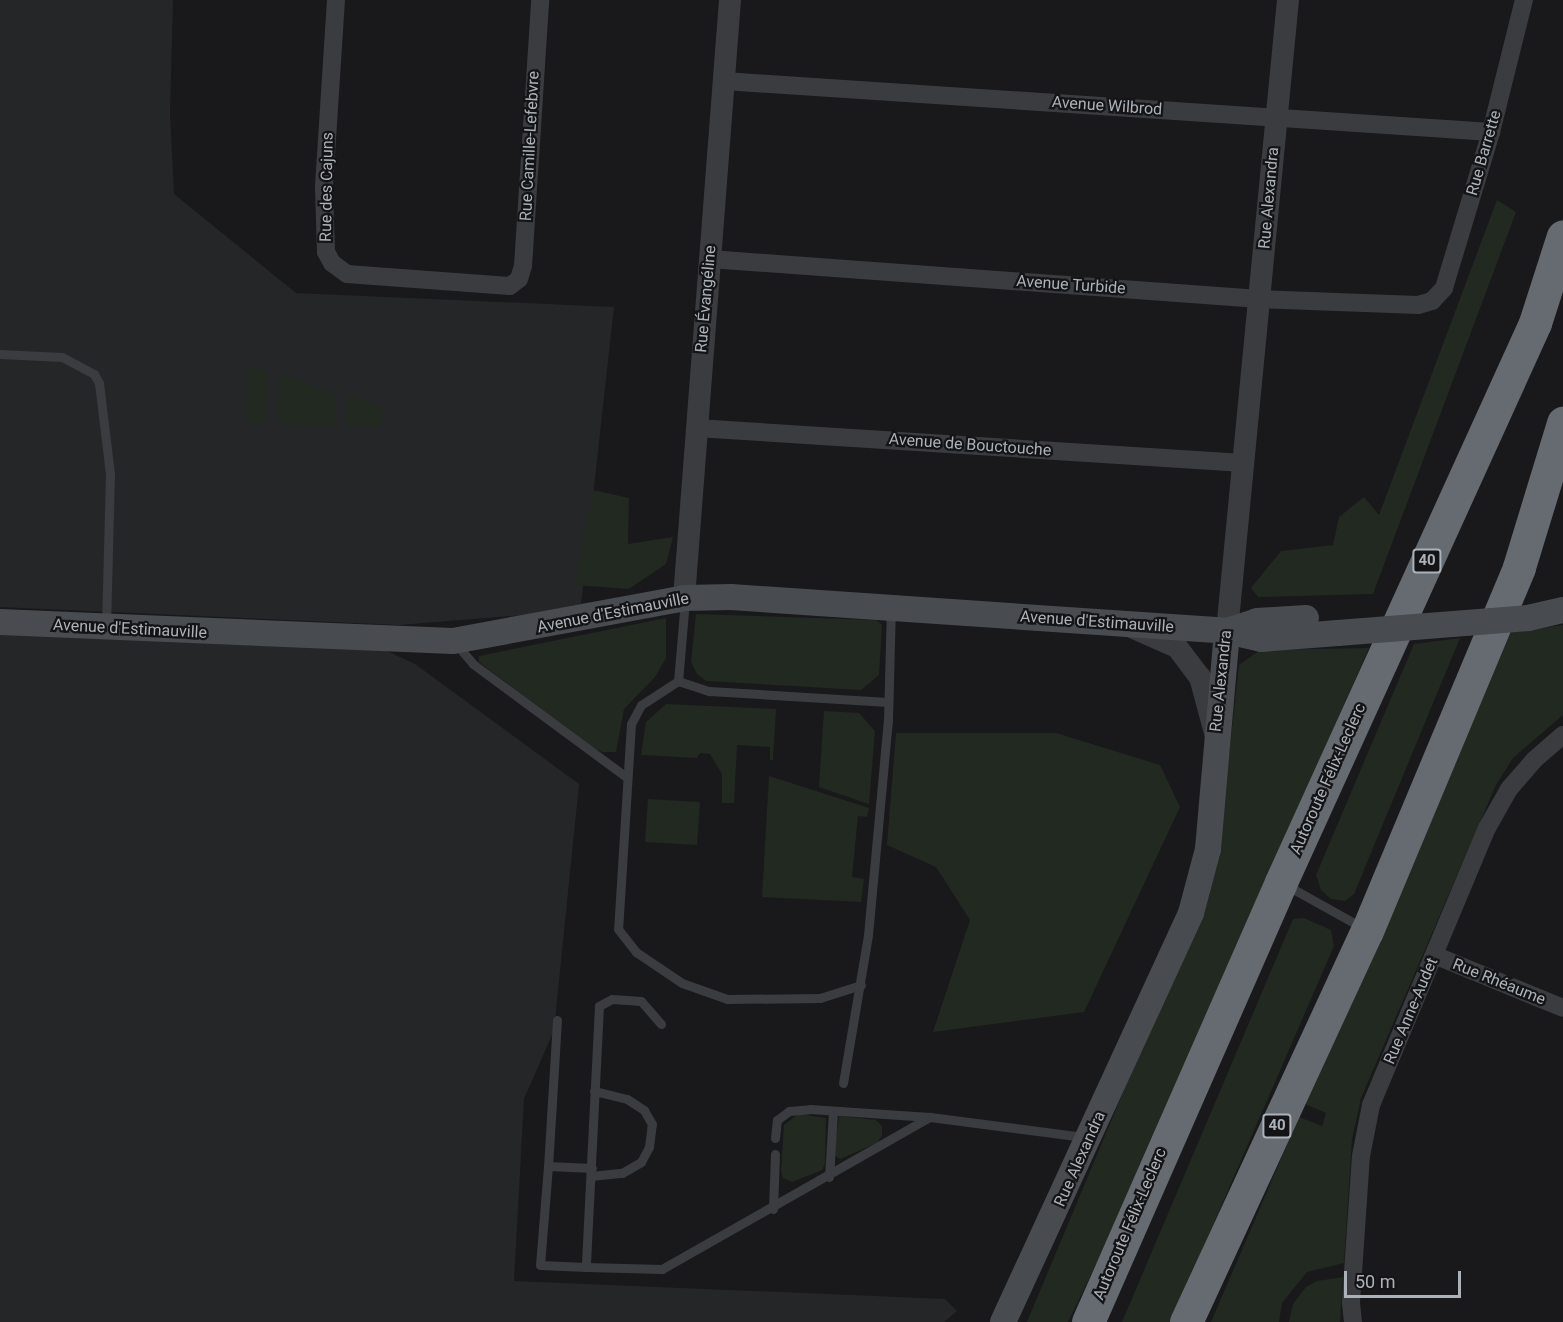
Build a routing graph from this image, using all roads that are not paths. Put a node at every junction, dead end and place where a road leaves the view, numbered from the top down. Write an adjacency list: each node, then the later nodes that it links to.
1 (336, 0): 11 (street, Rue des Cajuns)
2 (540, 0): 11 (street, Rue Camille-Lefebvre)
3 (730, 0): 6 (street, Rue Évangéline)
4 (1288, 0): 7 (street, Rue Alexandra)
5 (1524, 0): 8 (street, Rue Barrette)
6 (724, 81): 7 (street, Avenue Wilbrod); 10 (street, Rue Évangéline)
7 (1277, 117): 8 (street, Avenue Wilbrod); 12 (street, Rue Alexandra)
8 (1491, 132): 13 (street, Rue Barrette)
9 (1563, 236): 33 (highway, Autoroute Félix-Leclerc / 40)
10 (709, 259): 12 (street, Avenue Turbide); 16 (street, Rue Évangéline)
11 (510, 286)
12 (1260, 299): 13 (street, Avenue Turbide); 17 (street, Rue Alexandra)
13 (1432, 302)
14 (0, 354): 25 (lane)
15 (1563, 423): 34 (highway, 40)
16 (696, 428): 17 (street, Avenue de Bouctouche); 18 (street, Rue Évangéline)
17 (1244, 463): 26 (street, Rue Alexandra)
18 (684, 598): 20 (main road, Avenue d'Estimauville); 27 (main road, Avenue d'Estimauville); 28 (lane)
19 (1563, 602): 21 (main road, Avenue d'Estimauville)
20 (891, 608): 24 (main road, Avenue d'Estimauville); 29 (lane)
21 (1529, 610): 22 (main road, Avenue d'Estimauville); 26 (main road, Avenue d'Estimauville)
22 (1563, 610)
23 (0, 622): 25 (main road, Avenue d'Estimauville)
24 (1122, 623): 26 (main road, Avenue d'Estimauville); 30 (street)
25 (106, 628): 27 (main road, Avenue d'Estimauville)
26 (1227, 631): 30 (main road, Rue Alexandra)
27 (453, 641): 32 (lane)
28 (678, 681): 29 (lane); 32 (lane)
29 (888, 702): 36 (lane)
30 (1215, 733): 44 (main road, Rue Alexandra)
31 (1563, 735): 35 (street, Rue Anne-Audet)
32 (625, 776): 36 (lane)
33 (1281, 882): 34 (lane); 53 (highway, Autoroute Félix-Leclerc / 40)
34 (1367, 931): 54 (highway, 40)
35 (1434, 955): 37 (street, Rue Rhéaume); 55 (street, Rue Anne-Audet)
36 (861, 985): 40 (lane)
37 (1563, 1008)
38 (557, 1020): 47 (lane)
39 (661, 1024): 41 (lane)
40 (843, 1083)
41 (594, 1091): 48 (lane); 48 (lane)
42 (833, 1111): 43 (lane); 45 (lane); 49 (lane)
43 (930, 1117): 44 (lane); 49 (lane)
44 (1090, 1137): 52 (main road, Rue Alexandra)
45 (775, 1138)
46 (775, 1154): 50 (lane)
47 (548, 1166): 48 (lane); 51 (lane)
48 (592, 1172): 51 (lane)
49 (829, 1177): 50 (lane)
50 (773, 1209): 51 (lane)
51 (586, 1267)
52 (1003, 1322)
53 (1088, 1322)
54 (1186, 1322)
55 (1353, 1322)

